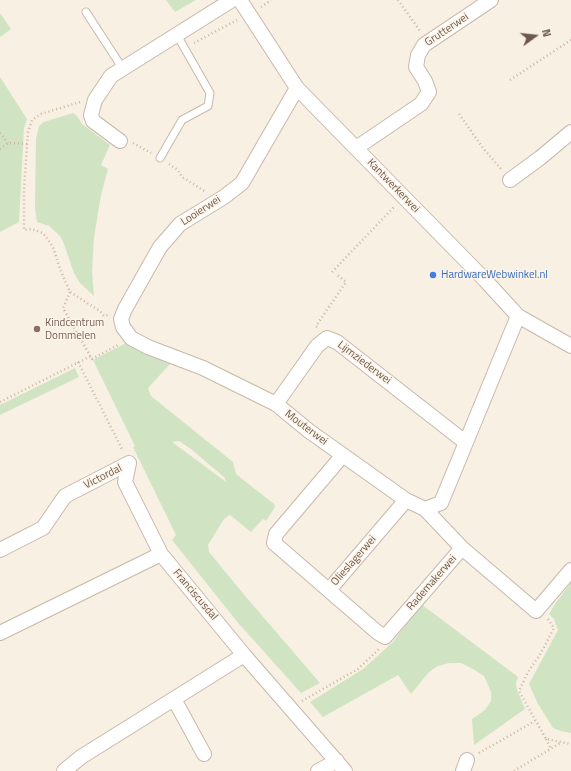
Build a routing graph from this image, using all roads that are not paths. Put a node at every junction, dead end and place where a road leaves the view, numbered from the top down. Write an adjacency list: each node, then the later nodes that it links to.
1 (232, 0): 5 (street)
2 (240, 0): 7 (street, Kantwerkerwei)
3 (491, 0): 10 (street, Grutterwei)
4 (86, 12): 6 (lane)
5 (177, 35): 6 (street); 11 (lane)
6 (123, 69): 9 (street)
7 (297, 88): 10 (street, Kantwerkerwei); 14 (street, Looierwei)
8 (571, 132): 12 (street)
9 (120, 141)
10 (356, 148): 13 (street, Kantwerkerwei)
11 (160, 158)
12 (510, 180)
13 (518, 316): 15 (street, Kantwerkerwei); 17 (street)
14 (131, 338): 16 (street, Mouterwei)
15 (571, 346)
16 (276, 404): 17 (street, Lijmziederwei); 18 (street, Mouterwei)
17 (466, 442): 20 (street)
18 (342, 455): 19 (street, Mouterwei); 25 (street, Olieslagerwei)
19 (406, 500): 20 (street, Mouterwei); 25 (street, Olieslagerwei)
20 (425, 509): 21 (street, Mouterwei)
21 (462, 548): 24 (street, Rademakerwei); 25 (street, Rademakerwei)
22 (0, 550): 23 (street, Victordal)
23 (161, 554): 26 (street); 27 (street, Franciscusdal)
24 (571, 570)
25 (329, 590)
26 (0, 633)
27 (244, 655): 28 (street); 30 (street, Franciscusdal)
28 (174, 699): 29 (street); 31 (street)
29 (204, 754)
30 (341, 766): 32 (street)
31 (64, 771)
32 (318, 771)

